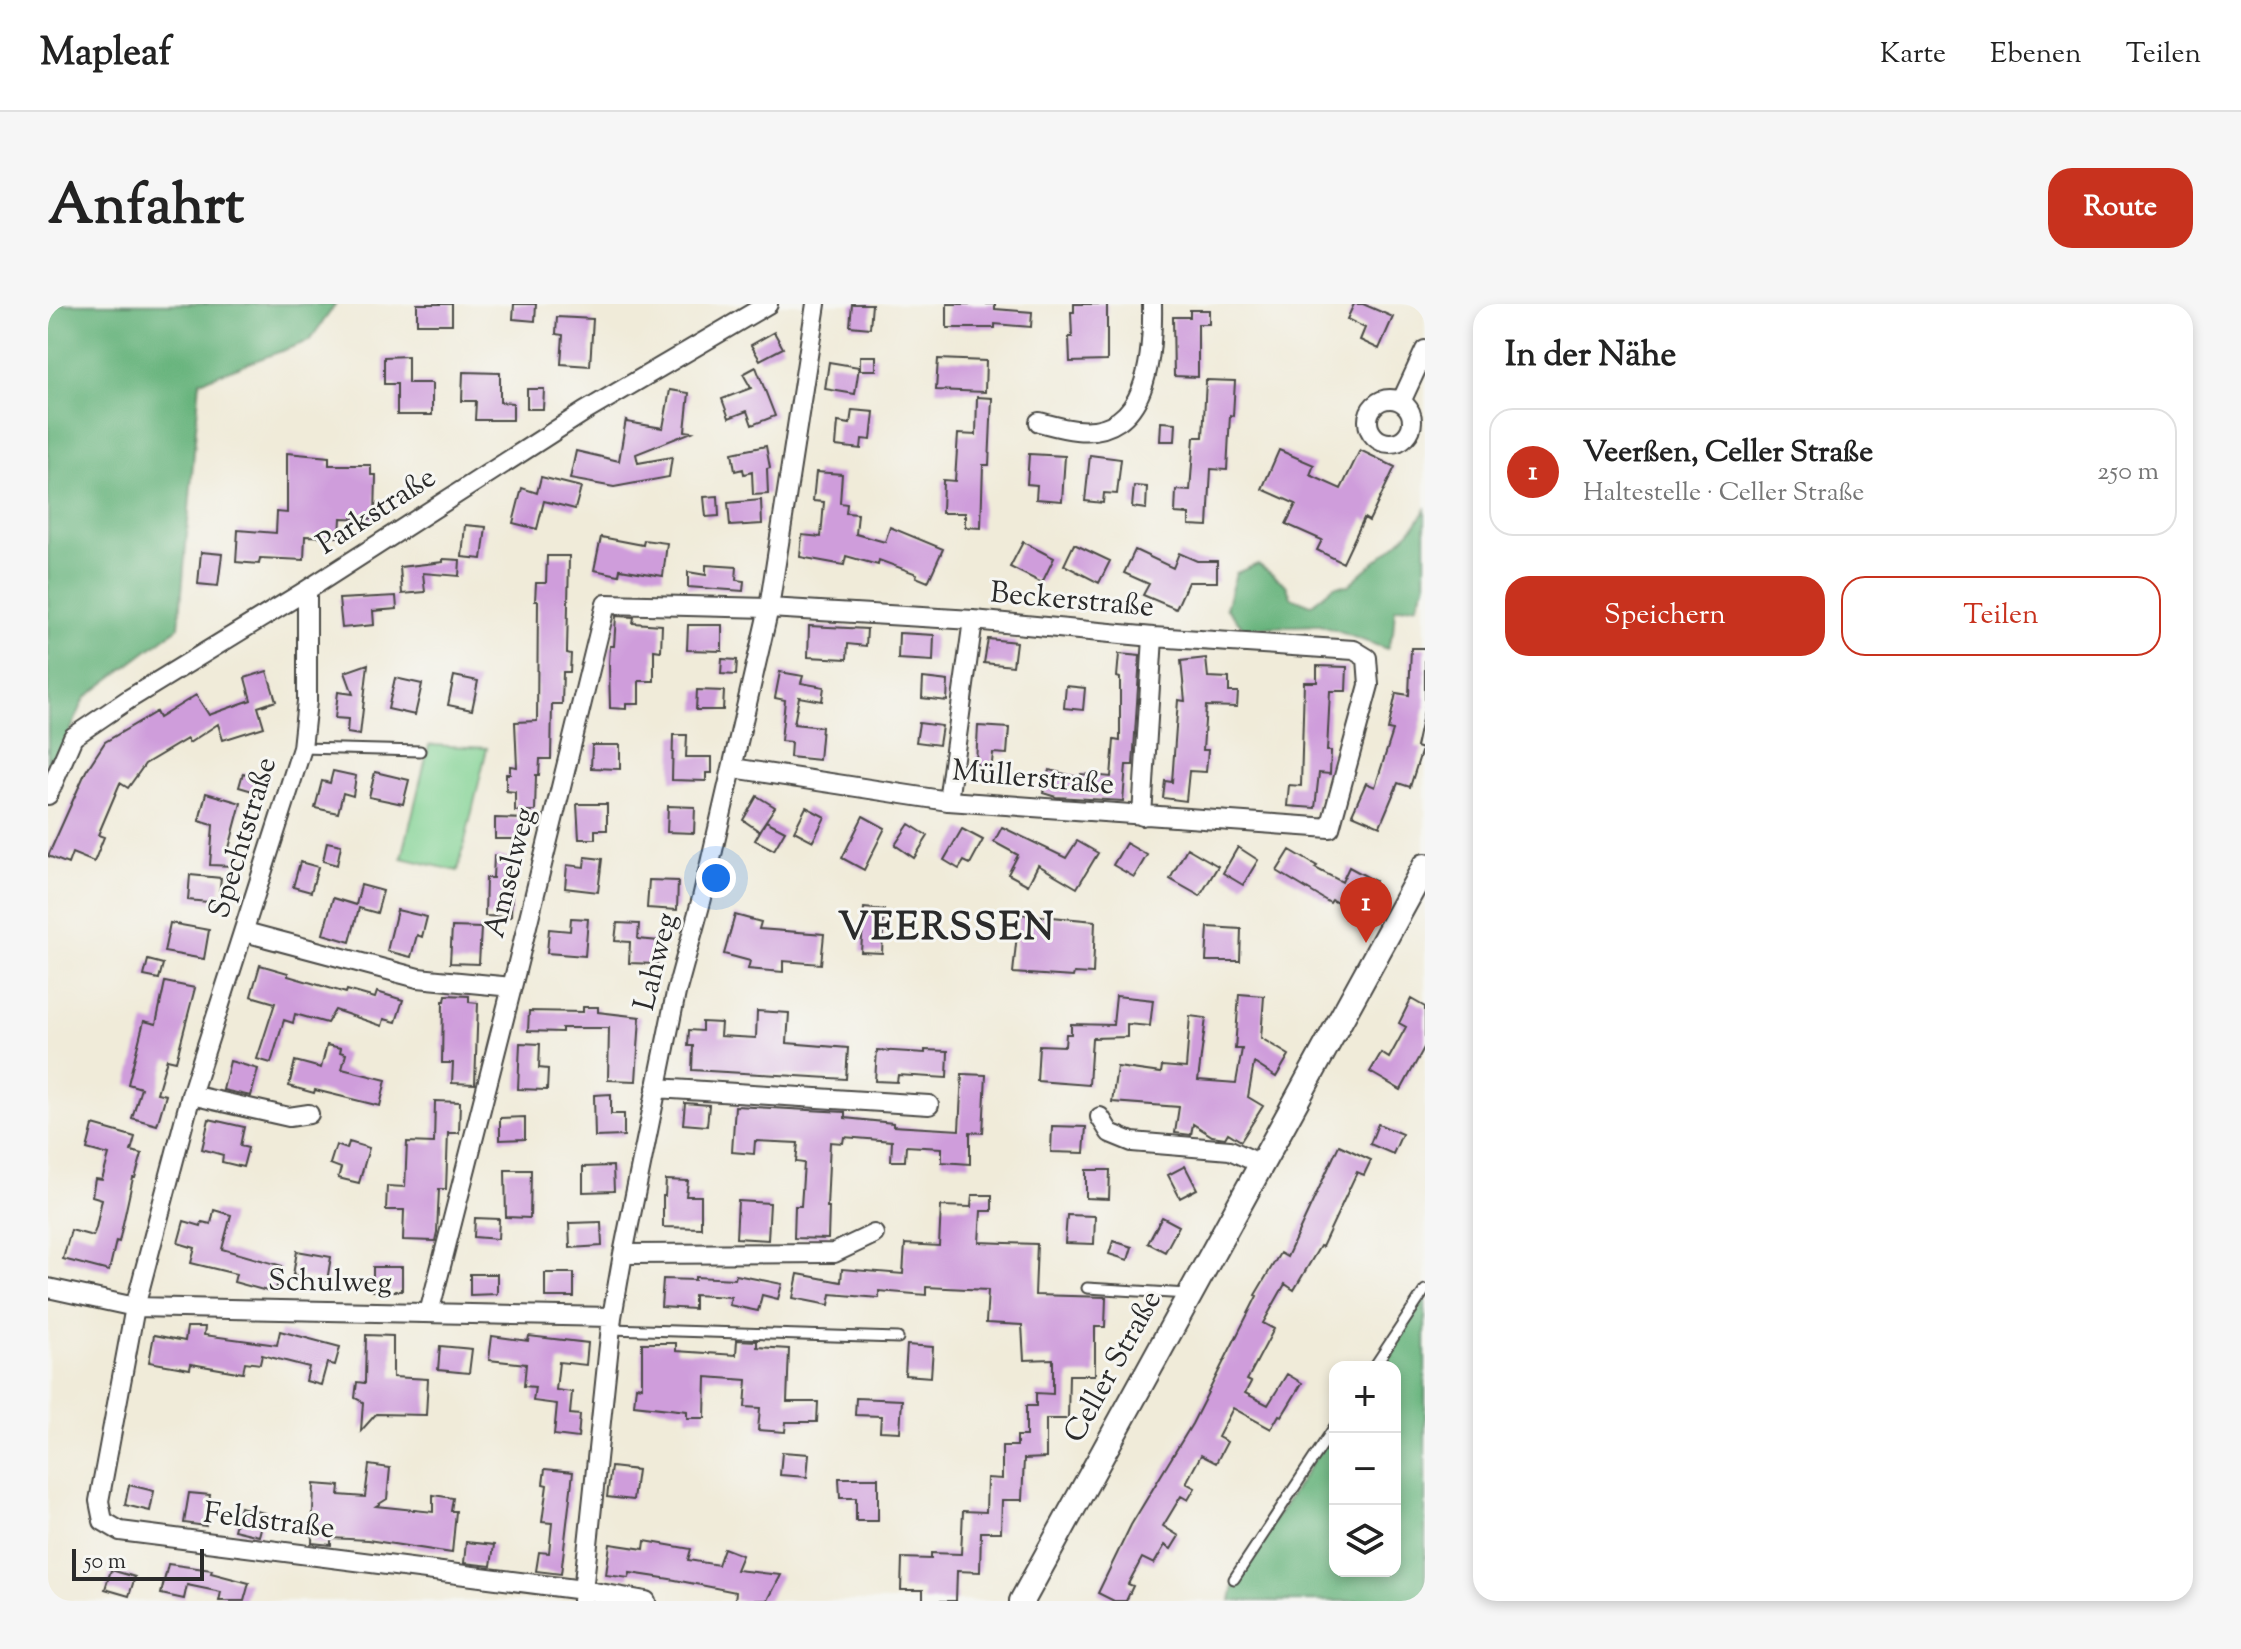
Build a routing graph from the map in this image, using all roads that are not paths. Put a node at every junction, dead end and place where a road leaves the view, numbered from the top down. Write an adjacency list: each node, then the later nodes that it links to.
1 (768, 304): 7 (street, Parkstraße)
2 (816, 304): 8 (street, Lahweg)
3 (1152, 304): 6 (street)
4 (1425, 350): 5 (street)
5 (1401, 402)
6 (1039, 422)
7 (307, 590): 11 (street, Spechtstraße); 14 (street, Parkstraße)
8 (769, 608): 9 (street, Beckerstraße); 13 (street, Lahweg); 20 (street, Amselweg)
9 (973, 620): 10 (street, Beckerstraße); 15 (street)
10 (1153, 637): 16 (street); 17 (street, Beckerstraße)
11 (302, 748): 12 (lane); 19 (street, Spechtstraße)
12 (420, 751)
13 (733, 768): 15 (street, Müllerstraße); 21 (street, Lahweg)
14 (48, 795)
15 (948, 801): 16 (street, Müllerstraße)
16 (1142, 816): 17 (street, Müllerstraße)
17 (1330, 828)
18 (1425, 866): 26 (street, Celler Straße)
19 (245, 932): 20 (street); 22 (street, Spechtstraße)
20 (512, 987): 34 (street, Amselweg)
21 (656, 1088): 23 (street); 28 (street, Lahweg)
22 (191, 1095): 24 (street); 33 (street, Spechtstraße)
23 (929, 1105)
24 (309, 1114)
25 (1100, 1117): 26 (street)
26 (1263, 1165): 32 (street, Celler Straße)
27 (874, 1234): 28 (street)
28 (623, 1254): 35 (street, Lahweg)
29 (48, 1288): 33 (street, Schulweg)
30 (1087, 1288): 32 (lane)
31 (1425, 1290): 37 (lane)
32 (1191, 1294): 42 (street, Celler Straße)
33 (135, 1307): 34 (street, Schulweg); 40 (street, Feldstraße)
34 (429, 1313): 35 (street, Schulweg)
35 (612, 1323): 36 (lane); 40 (street, Lahweg)
36 (898, 1338)
37 (1378, 1361)
38 (1330, 1433): 39 (lane)
39 (1234, 1579)
40 (582, 1596): 41 (street, Feldstraße)
41 (646, 1601)
42 (1022, 1601)

